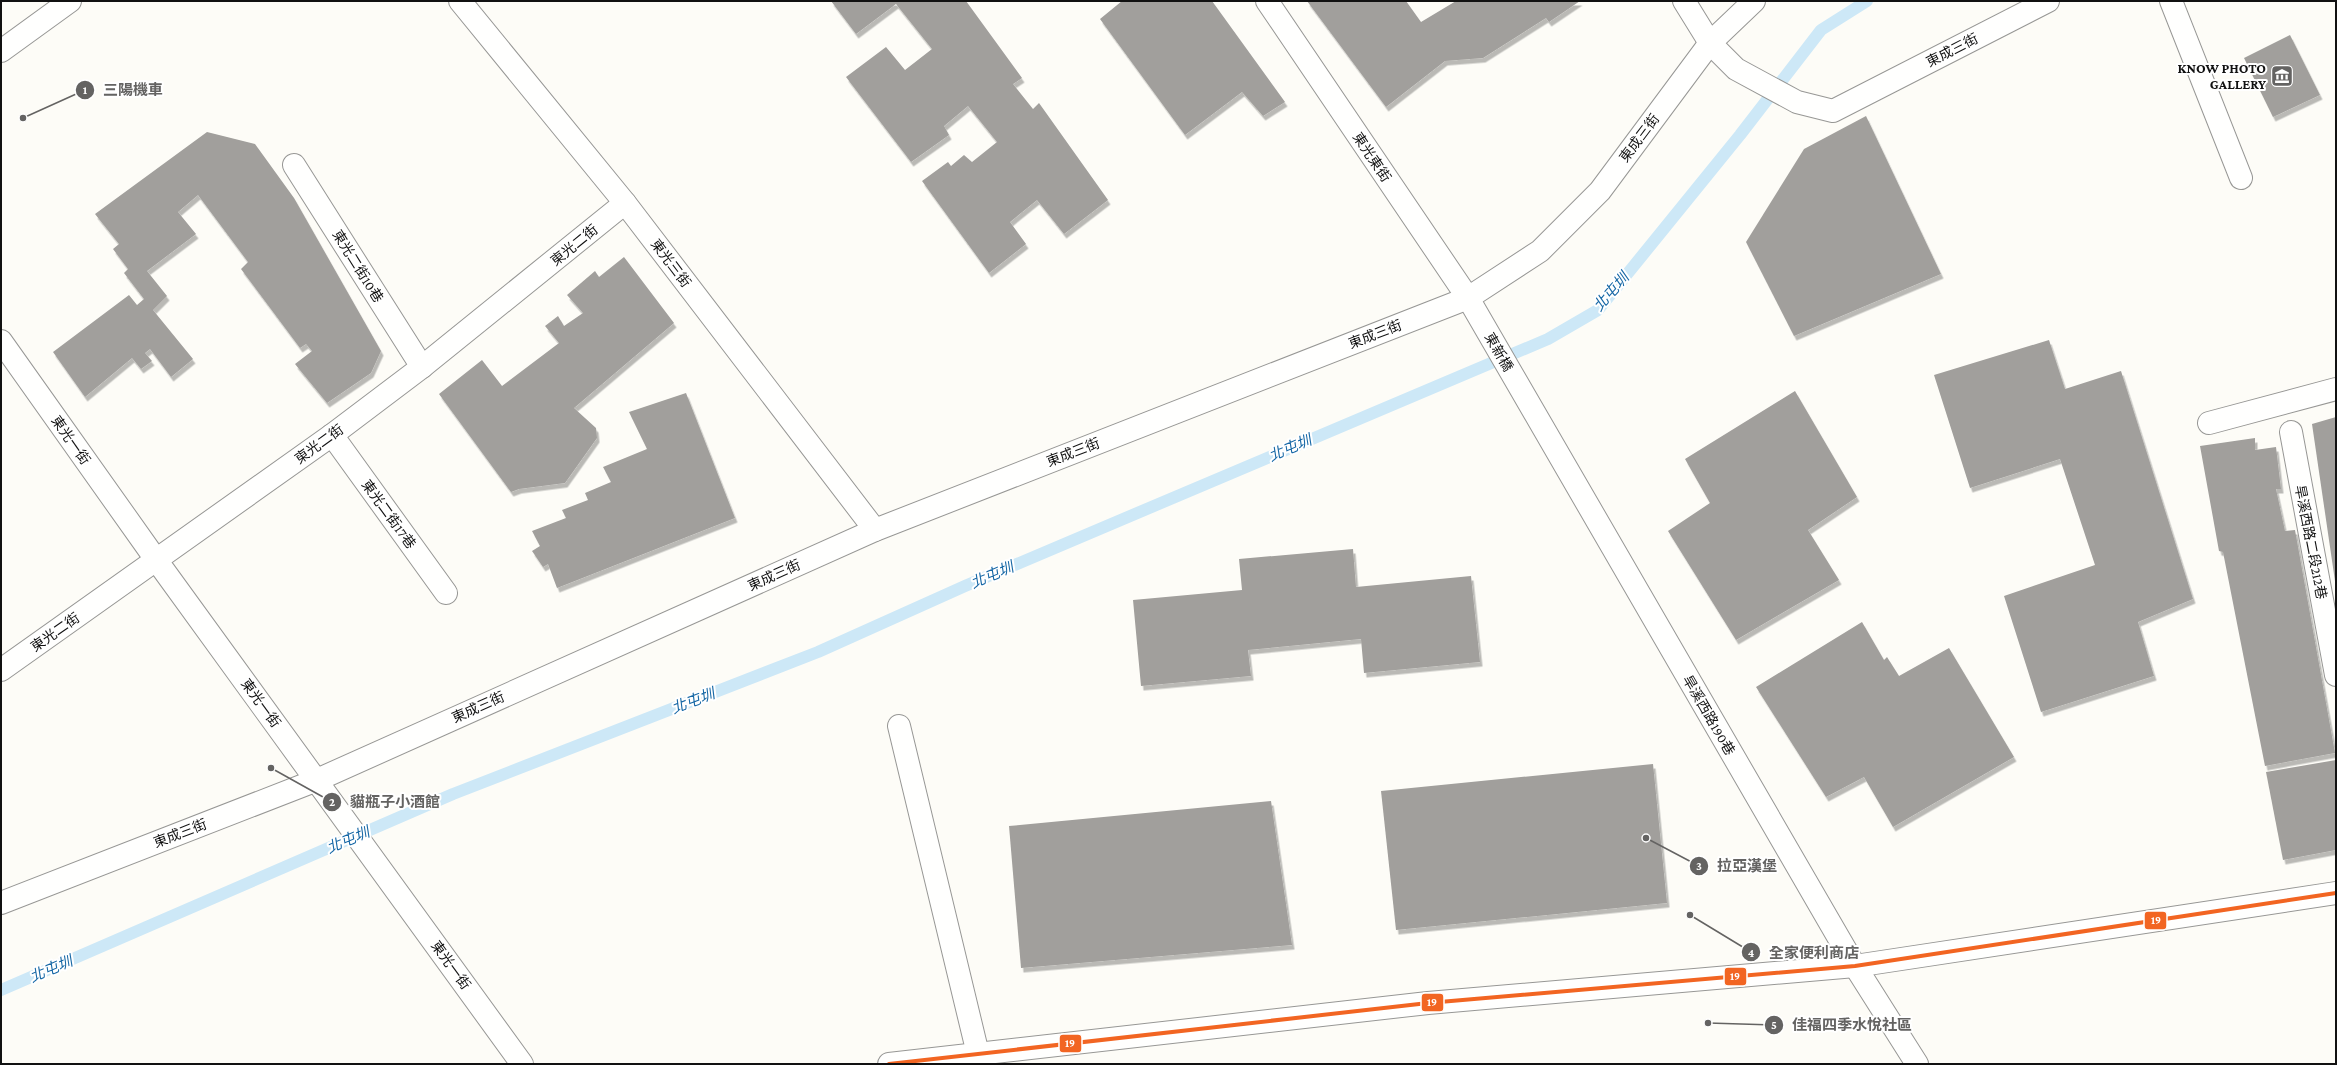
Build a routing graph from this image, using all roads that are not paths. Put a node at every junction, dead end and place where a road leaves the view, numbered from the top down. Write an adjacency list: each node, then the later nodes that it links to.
1 (70, 1): 9 (street)
2 (460, 1): 12 (street, 東光三街)
3 (1267, 1): 13 (street, 東光東街)
4 (1684, 1): 8 (street)
5 (1754, 1): 8 (street)
6 (2048, 1): 8 (street, 東成三街)
7 (2171, 1): 11 (street)
8 (1710, 43): 13 (street, 東成三街)
9 (1, 51)
10 (294, 165): 15 (street, 東光二街10巷)
11 (2241, 178)
12 (625, 203): 15 (street, 東光二街); 21 (street, 東光三街)
13 (1472, 306): 17 (street, 東新橋); 21 (street, 東成三街)
14 (1, 340): 22 (street, 東光一街)
15 (422, 367): 20 (street, 東光二街)
16 (2336, 390): 18 (street)
17 (1522, 392): 30 (street, 旱溪西路190巷)
18 (2209, 423)
19 (2291, 432): 25 (street, 旱溪西路二段212巷)
20 (332, 435): 22 (street, 東光二街); 23 (street, 東光二街17巷)
21 (875, 530): 27 (street, 東成三街)
22 (157, 561): 24 (street, 東光二街); 27 (street, 東光一街)
23 (446, 593)
24 (1, 670)
25 (2336, 674)
26 (899, 726): 31 (street)
27 (317, 780): 29 (street, 東成三街); 32 (street, 東光一街)
28 (2336, 893): 30 (street)
29 (1, 904)
30 (1855, 966): 31 (street); 34 (street, 旱溪西路190巷)
31 (978, 1054): 33 (street)
32 (522, 1064)
33 (889, 1064)
34 (1917, 1064)

